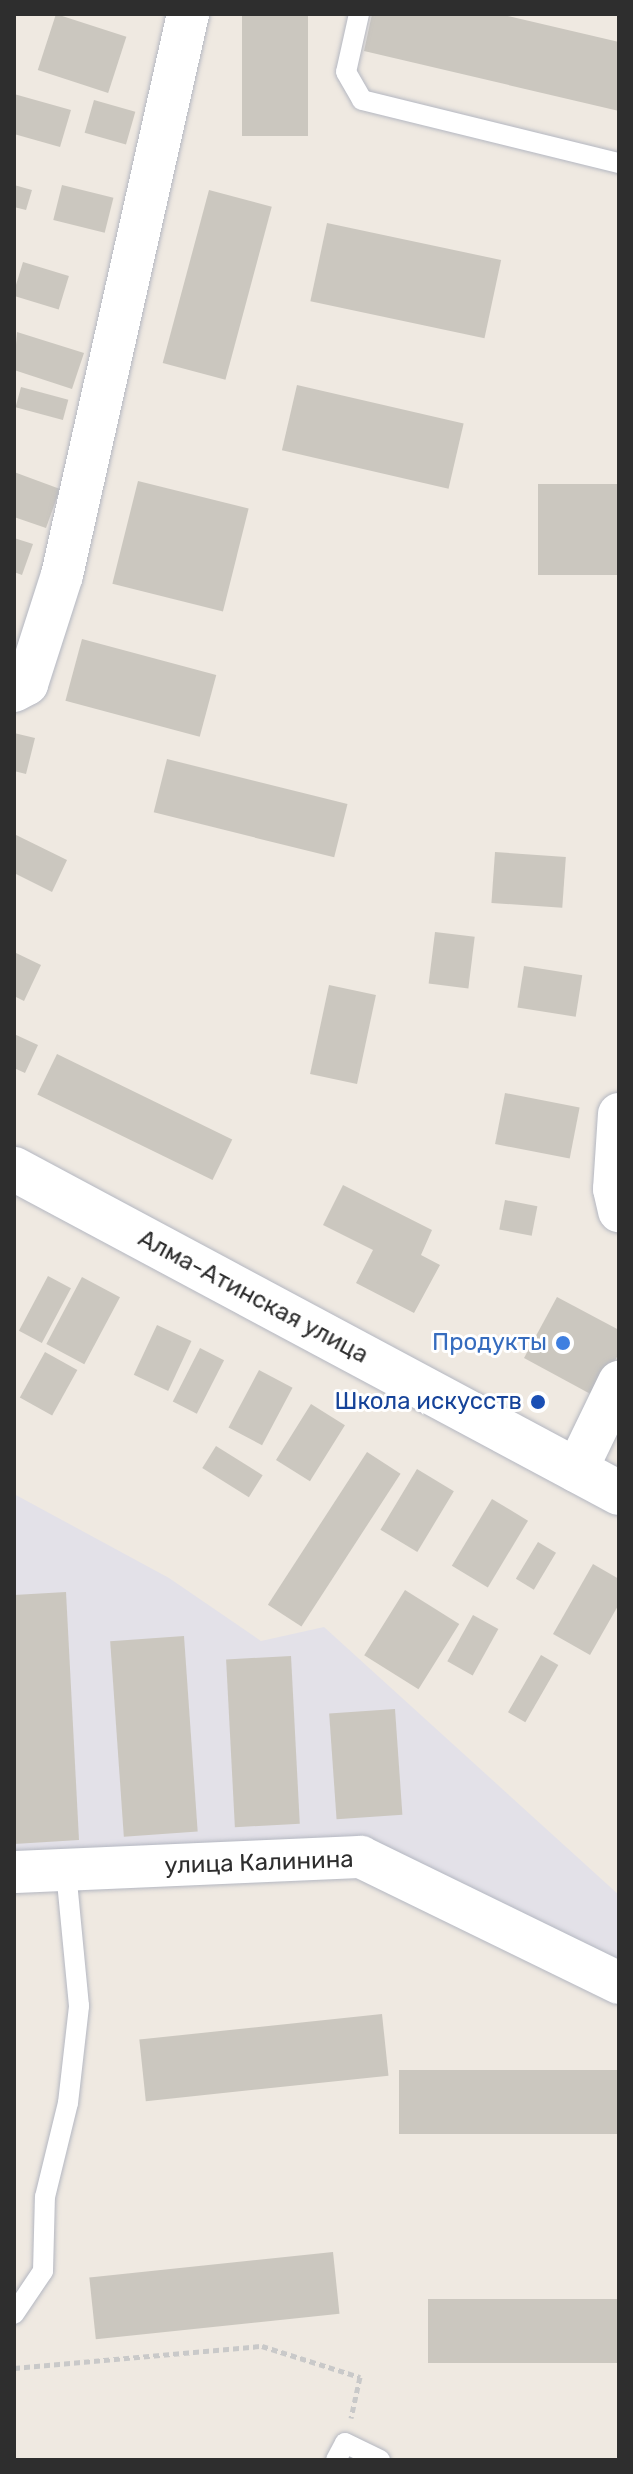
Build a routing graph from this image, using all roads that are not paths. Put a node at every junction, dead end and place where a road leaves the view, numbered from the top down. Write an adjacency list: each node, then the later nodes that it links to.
1 (188, 14): 4 (street)
2 (359, 14): 3 (lane)
3 (619, 163)
4 (18, 691)
5 (619, 1114): 7 (street)
6 (14, 1169): 9 (main road, Алма-Атинская улица)
7 (619, 1211)
8 (619, 1382): 9 (street)
9 (576, 1471): 10 (main road, Алма-Атинская улица)
10 (619, 1493)
11 (66, 1870): 12 (street, улица Калинина); 13 (street, улица Калинина); 14 (lane)
12 (14, 1872)
13 (619, 1983)
14 (14, 2314)
15 (341, 2451): 16 (lane)
16 (380, 2460)

